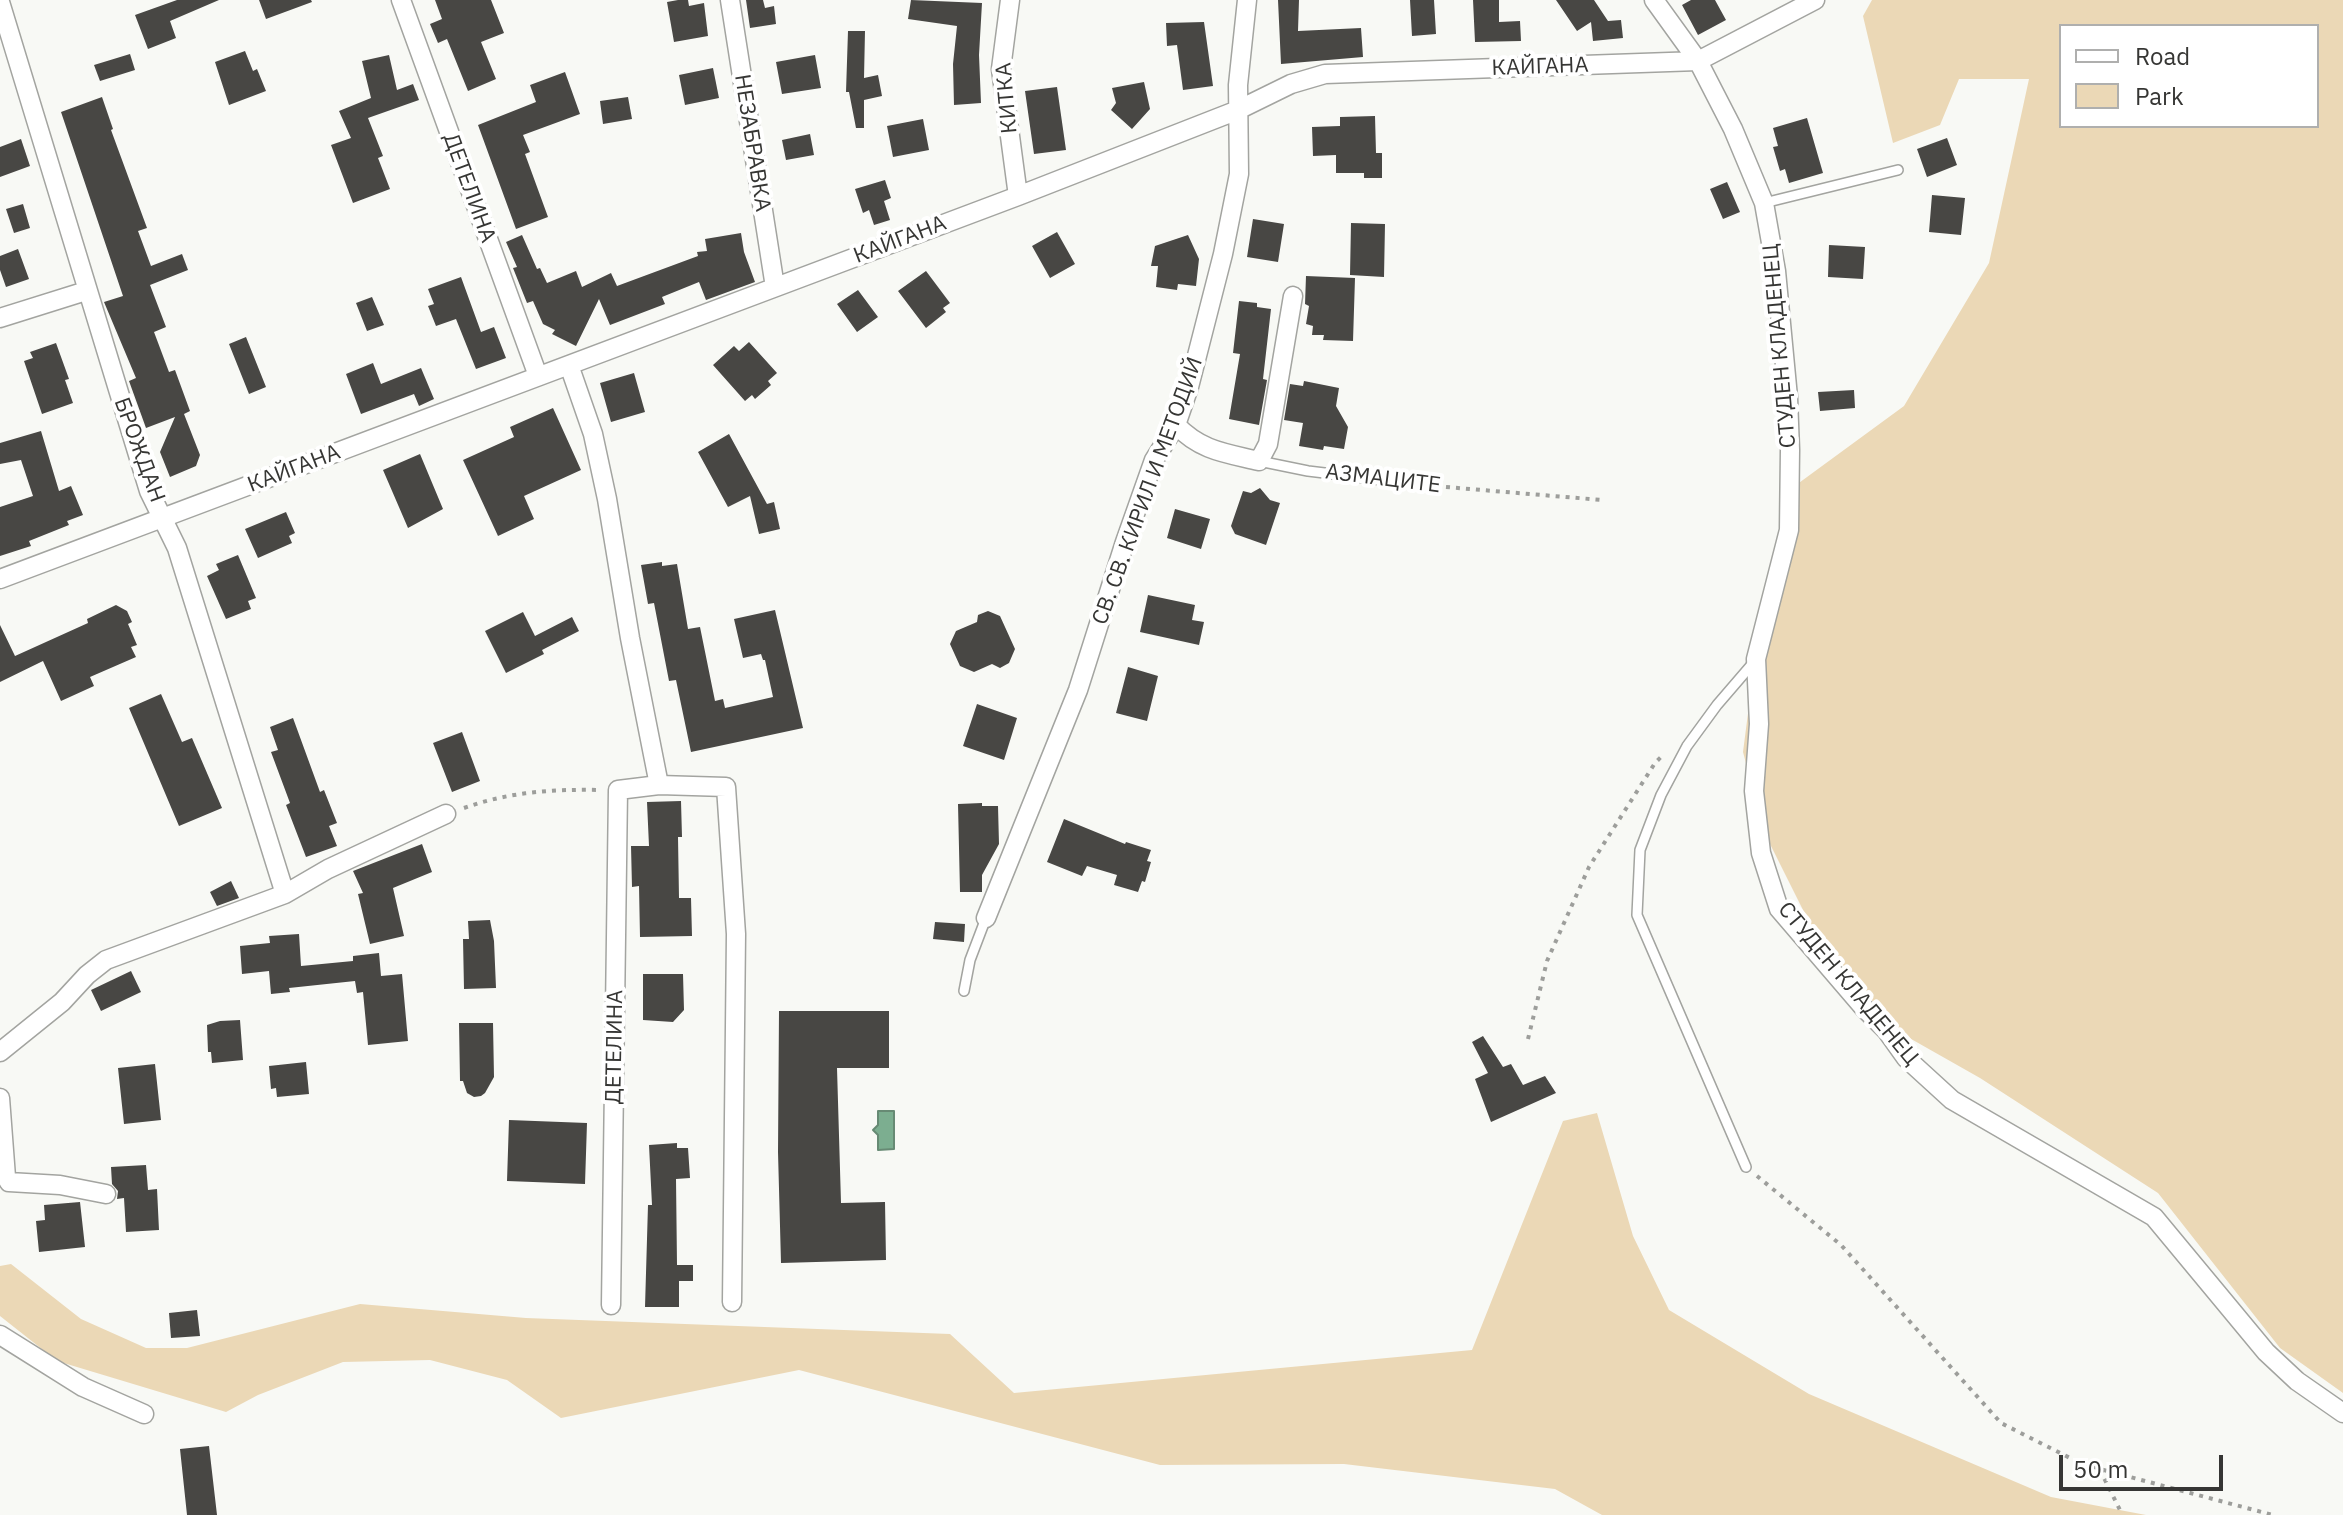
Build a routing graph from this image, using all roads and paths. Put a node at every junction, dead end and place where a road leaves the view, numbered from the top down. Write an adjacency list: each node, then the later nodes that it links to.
1 (401, 0): 19 (street, ДЕТЕЛИНА)
2 (730, 0): 14 (street, НЕЗАБРАВКА)
3 (1010, 0): 12 (street, КИТКА)
4 (1247, 0): 10 (street, СВ. СВ. КИРИЛ И МЕТОДИЙ)
5 (1654, 0): 9 (street, СТУДЕН КЛАДЕНЕЦ)
6 (1815, 0): 8 (street, КАЙГАНА)
7 (0, 2): 15 (street, БРОЖДАН)
8 (1782, 8): 9 (street, КАЙГАНА)
9 (1698, 61): 10 (street, КАЙГАНА); 13 (street, СТУДЕН КЛАДЕНЕЦ)
10 (1238, 110): 12 (street, КАЙГАНА); 20 (street, СВ. СВ. КИРИЛ И МЕТОДИЙ)
11 (1898, 170): 13 (lane)
12 (1018, 196): 14 (street, КАЙГАНА)
13 (1764, 203): 26 (street, СТУДЕН КЛАДЕНЕЦ)
14 (775, 287): 18 (street, КАЙГАНА)
15 (86, 291): 17 (street); 24 (street, БРОЖДАН)
16 (1293, 296): 21 (street)
17 (0, 318)
18 (569, 365): 19 (street, КАЙГАНА); 28 (street)
19 (538, 376): 24 (street, КАЙГАНА)
20 (1176, 425): 21 (street, АЗМАЦИТЕ); 32 (street, СВ. СВ. КИРИЛ И МЕТОДИЙ)
21 (1259, 461): 22 (lane, АЗМАЦИТЕ)
22 (1432, 486): 23 (path, АЗМАЦИТЕ)
23 (1602, 500)
24 (164, 518): 25 (street, КАЙГАНА); 31 (street, БРОЖДАН)
25 (0, 579)
26 (1756, 659): 37 (lane); 42 (street, СТУДЕН КЛАДЕНЕЦ)
27 (1666, 753): 34 (path)
28 (659, 785): 29 (street); 39 (street)
29 (618, 790): 30 (path); 40 (street, ДЕТЕЛИНА)
30 (446, 814): 31 (street)
31 (285, 894): 35 (street)
32 (986, 918): 33 (lane)
33 (964, 991)
34 (1528, 1039)
35 (0, 1052)
36 (0, 1098): 38 (street)
37 (1746, 1167): 44 (path)
38 (106, 1194)
39 (732, 1302)
40 (611, 1305)
41 (0, 1335): 43 (street)
42 (2343, 1413)
43 (144, 1414)
44 (2100, 1469): 45 (path); 46 (path)
45 (2119, 1515)
46 (2273, 1515)

